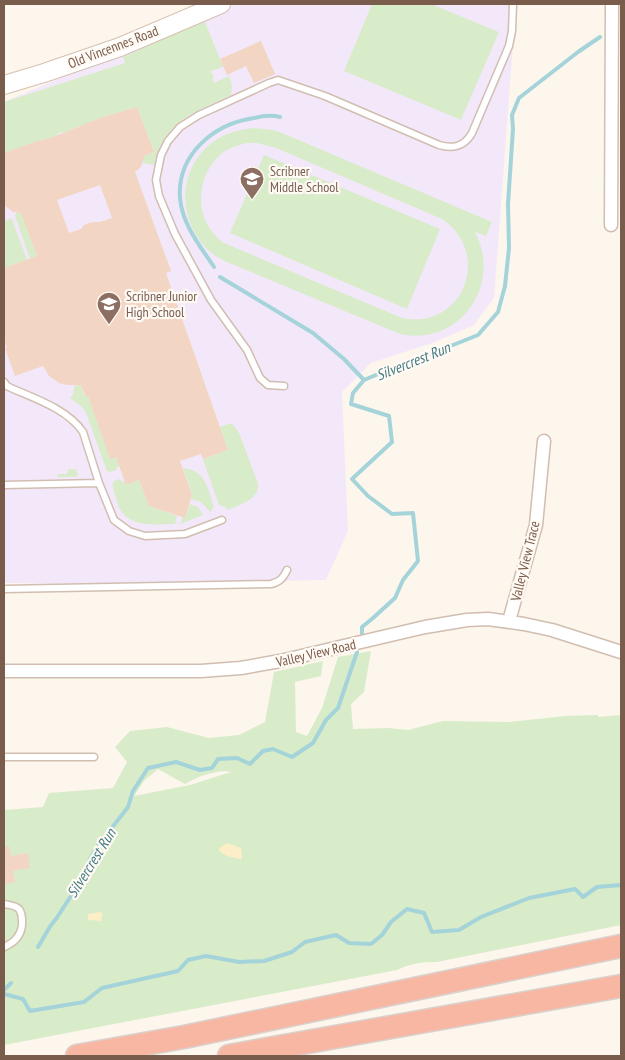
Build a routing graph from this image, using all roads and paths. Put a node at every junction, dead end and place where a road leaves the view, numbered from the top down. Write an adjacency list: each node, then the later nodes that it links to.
1 (221, 4): 4 (street, Old Vincennes Road)
2 (513, 4): 8 (lane)
3 (612, 4): 5 (street)
4 (4, 85)
5 (616, 179): 6 (street)
6 (611, 225)
7 (4, 382): 10 (lane)
8 (284, 386)
9 (544, 441): 15 (street, Valley View Trace)
10 (99, 483): 11 (lane); 12 (lane)
11 (4, 485)
12 (222, 520)
13 (287, 570): 14 (lane)
14 (4, 589)
15 (509, 621): 16 (street, Valley View Road); 17 (street, Valley View Road)
16 (621, 652)
17 (4, 671)
18 (4, 757): 19 (lane)
19 (94, 757)
20 (4, 904): 22 (lane)
21 (621, 946): 24 (highway)
22 (4, 947)
23 (621, 986): 25 (highway)
24 (77, 1056)
25 (229, 1056)

